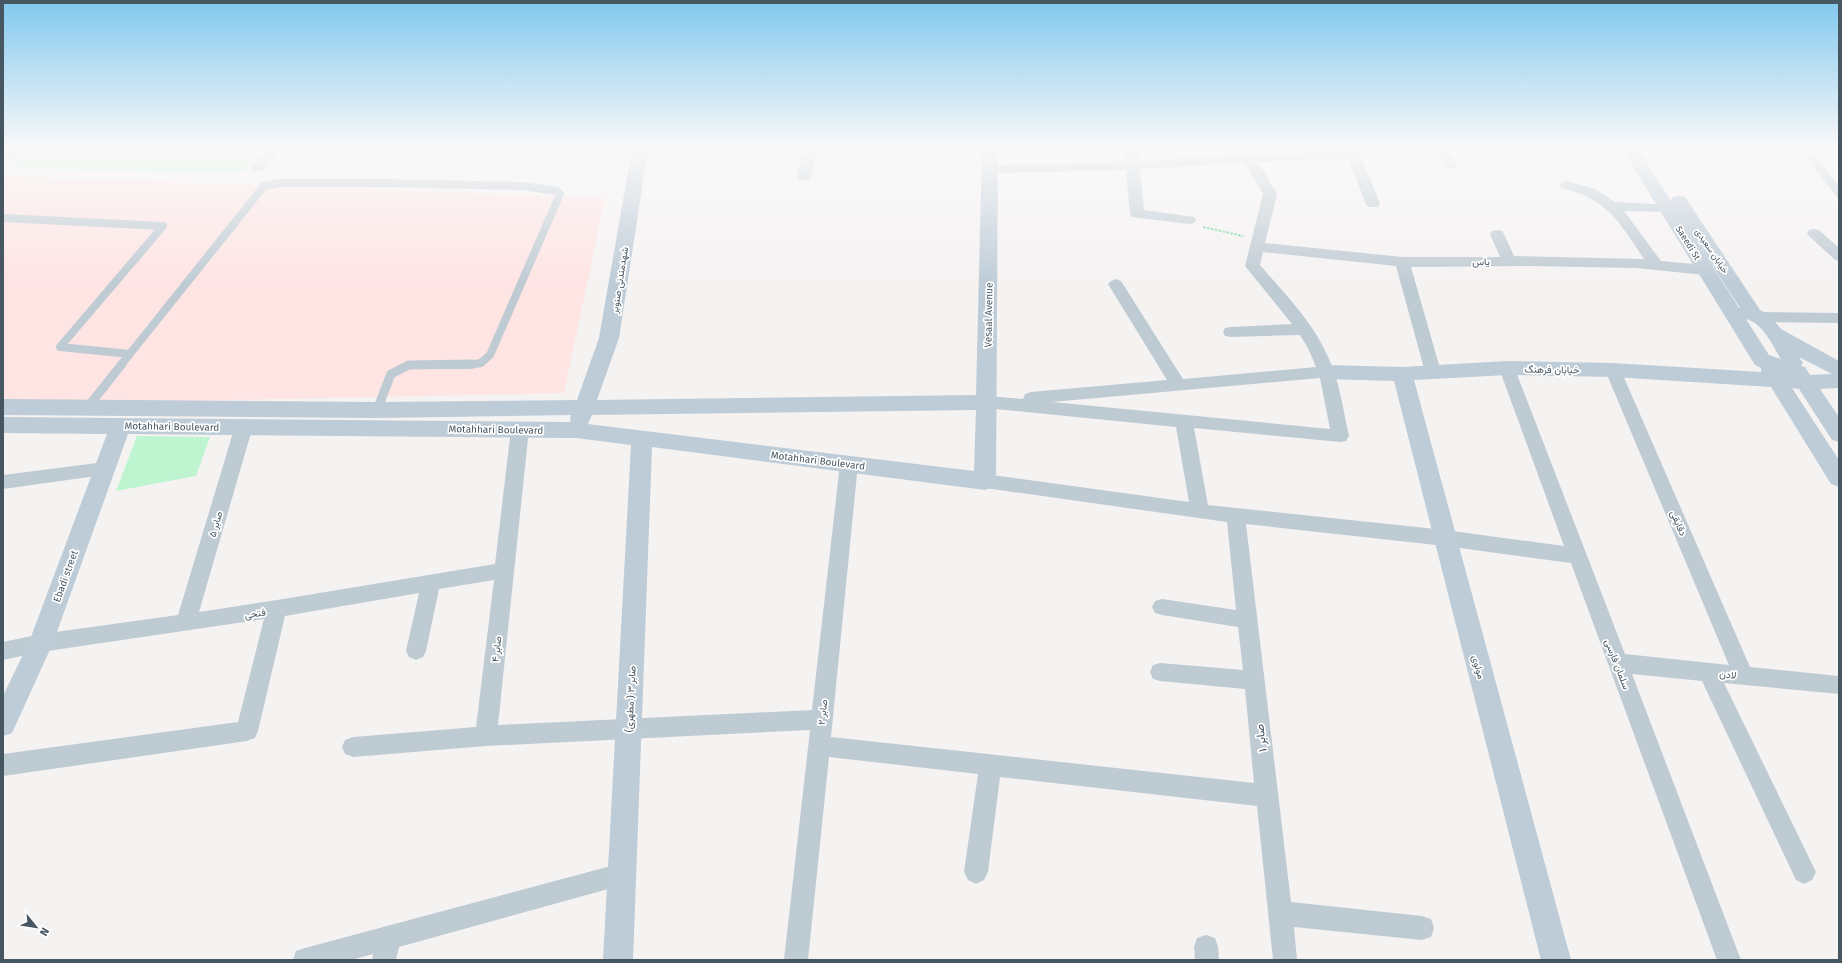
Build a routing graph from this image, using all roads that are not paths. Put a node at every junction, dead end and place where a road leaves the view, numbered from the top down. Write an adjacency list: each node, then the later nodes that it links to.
1 (256, 194): 29 (lane)
2 (560, 194): 47 (lane)
3 (633, 194): 45 (street, شهدمندنی صنوبر)
4 (990, 194): 43 (street, Vesaal Avenue)
5 (1134, 194): 15 (street)
6 (1270, 194): 18 (street)
7 (1369, 194): 11 (street)
8 (1594, 194): 12 (street)
9 (1658, 194): 13 (street, Saeedi St)
10 (1666, 194): 26 (street, خیابان سعیدی)
11 (1373, 204)
12 (1614, 206): 13 (street); 22 (street)
13 (1666, 208): 23 (street, Saeedi St)
14 (3, 218): 29 (lane)
15 (1189, 220)
16 (1814, 232): 19 (street)
17 (1497, 234): 20 (street)
18 (1258, 243): 21 (street, یاس); 27 (street)
19 (1839, 256)
20 (1509, 261): 21 (street, یاس); 22 (street, یاس)
21 (1402, 262): 36 (street)
22 (1656, 265): 23 (street, یاس)
23 (1705, 270): 26 (street, Saeedi St)
24 (1116, 284): 41 (street)
25 (1839, 318): 26 (street)
26 (1756, 319): 30 (street, Saeedi St); 31 (street, Saeedi St); 33 (street)
27 (1303, 329): 28 (street); 35 (street)
28 (1231, 332)
29 (130, 354): 46 (lane)
30 (1762, 360): 31 (street); 38 (street, Saeedi St)
31 (1793, 363): 40 (street)
32 (1507, 368): 34 (street, خیابان فرهنگ); 36 (street, خیابان فرهنگ); 66 (street, سلمان فارسی)
33 (1839, 369)
34 (1613, 370): 38 (street, خیابان فرهنگ); 79 (street, دقایقی)
35 (1326, 372): 37 (street, خیابان فرهنگ); 41 (street); 49 (street)
36 (1433, 372): 37 (street, خیابان فرهنگ)
37 (1402, 374): 65 (street, مولوی)
38 (1778, 379): 40 (street, خیابان فرهنگ); 60 (street, Saeedi St)
39 (1839, 381): 40 (street, خیابان فرهنگ)
40 (1804, 382): 48 (street)
41 (1178, 385): 43 (street)
42 (1839, 394): 48 (street)
43 (986, 402): 45 (street, Motahhari Boulevard); 49 (street); 61 (street, Vesaal Avenue)
44 (3, 407): 46 (street, Motahhari Boulevard)
45 (584, 407): 47 (street, Motahhari Boulevard); 55 (street, شهدمندنی صنوبر)
46 (86, 408): 47 (street, Motahhari Boulevard); 51 (street)
47 (377, 410)
48 (1827, 415): 56 (street)
49 (1184, 421): 63 (street)
50 (3, 425): 51 (street, Motahhari Boulevard)
51 (74, 425): 52 (street, Motahhari Boulevard)
52 (121, 425): 53 (street, Motahhari Boulevard); 59 (street, Ebadi street)
53 (244, 426): 54 (street, Motahhari Boulevard); 72 (street, صابر ۵)
54 (520, 429): 55 (street, Motahhari Boulevard); 67 (street, صابر ۴)
55 (576, 430): 57 (street, Motahhari Boulevard)
56 (1839, 434)
57 (642, 438): 58 (street, Motahhari Boulevard); 84 (street, صابر ۳ ( مطهری))
58 (848, 464): 61 (street, Motahhari Boulevard); 82 (street, صابر ۲)
59 (105, 469): 62 (street); 73 (street, Ebadi street)
60 (1839, 478)
61 (985, 481): 63 (street)
62 (3, 482)
63 (1200, 511): 64 (street)
64 (1236, 516): 65 (street); 71 (street, صابر ۱)
65 (1445, 538): 66 (street); 101 (street, مولوی)
66 (1578, 556): 76 (street, سلمان فارسی)
67 (505, 570): 68 (street, فتحی); 85 (street, صابر ۴)
68 (431, 582): 70 (street, فتحی); 75 (street)
69 (1162, 607): 71 (street)
70 (277, 609): 72 (street, فتحی); 88 (street)
71 (1248, 620): 80 (street, صابر ۱)
72 (186, 622): 73 (street, فتحی)
73 (41, 643): 74 (street, فتحی); 83 (street, Ebadi street)
74 (3, 651)
75 (416, 651)
76 (1618, 663): 78 (street, لادن); 102 (street, سلمان فارسی)
77 (1160, 672): 80 (street)
78 (1708, 672): 79 (street, لادن); 92 (street)
79 (1744, 676): 81 (street, لادن)
80 (1254, 680): 90 (street, صابر ۱)
81 (1839, 685)
82 (822, 719): 84 (street); 86 (street, صابر ۲)
83 (3, 724)
84 (629, 728): 85 (street); 93 (street, صابر ۳ ( مطهری))
85 (486, 736): 87 (street)
86 (819, 746): 89 (street); 99 (street, صابر ۲)
87 (354, 747)
88 (3, 765)
89 (990, 765): 90 (street); 91 (street)
90 (1268, 796): 94 (street, صابر ۱)
91 (976, 872)
92 (1804, 872)
93 (622, 875): 96 (street); 98 (street, صابر ۳ ( مطهری))
94 (1280, 913): 95 (street); 100 (street, صابر ۱)
95 (1422, 928)
96 (387, 949): 97 (street)
97 (305, 960)
98 (618, 960)
99 (796, 960)
100 (1285, 960)
101 (1556, 960)
102 (1729, 960)

